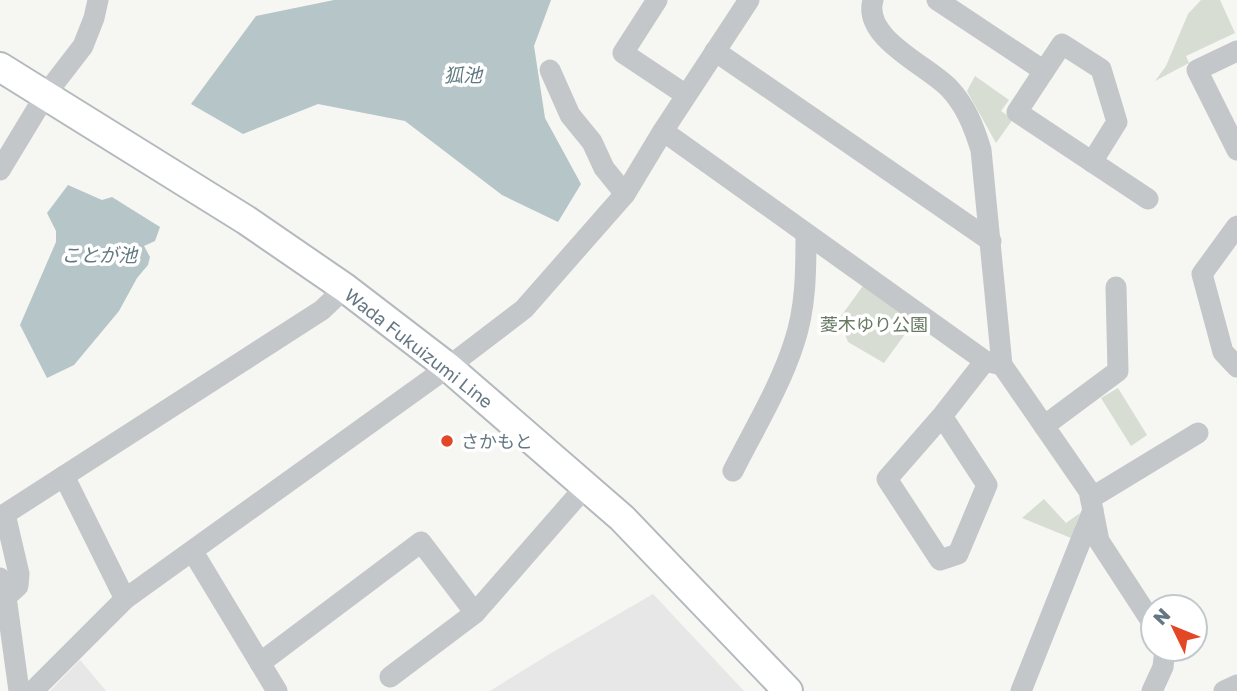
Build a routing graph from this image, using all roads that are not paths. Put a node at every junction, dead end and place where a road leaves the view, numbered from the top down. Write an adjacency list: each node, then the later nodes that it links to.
1 (98, 0): 11 (street)
2 (657, 0): 12 (street)
3 (749, 0): 6 (street)
4 (873, 0): 21 (street)
5 (937, 0): 10 (street)
6 (715, 51): 12 (street); 21 (street)
7 (1237, 51): 14 (street)
8 (0, 67): 11 (main road, Wada Fukuizumi Line)
9 (550, 69): 17 (street)
10 (1044, 71): 15 (street); 15 (street)
11 (46, 94): 16 (street); 23 (main road, Wada Fukuizumi Line)
12 (686, 95): 13 (street)
13 (663, 131): 17 (street); 20 (street)
14 (1237, 150)
15 (1092, 162): 18 (street)
16 (0, 170)
17 (625, 194): 26 (street)
18 (1148, 199)
19 (1237, 226): 25 (street)
20 (806, 234): 24 (street); 30 (street)
21 (991, 241): 24 (street)
22 (1116, 287): 28 (street)
23 (345, 288): 26 (main road, Wada Fukuizumi Line); 31 (street)
24 (993, 363): 27 (street); 28 (street)
25 (1237, 367)
26 (448, 368): 32 (main road, Wada Fukuizumi Line); 34 (street)
27 (942, 416): 27 (street)
28 (1044, 426): 33 (street)
29 (1198, 433): 33 (street)
30 (733, 471)
31 (64, 476): 35 (street); 36 (street)
32 (586, 486): 38 (street); 46 (main road, Wada Fukuizumi Line)
33 (1092, 504): 37 (street); 47 (street)
34 (193, 552): 36 (street); 39 (street)
35 (3, 587): 43 (street)
36 (125, 599): 44 (street)
37 (1139, 602)
38 (475, 613): 39 (street); 41 (street)
39 (260, 663): 45 (street)
40 (1163, 663): 48 (street)
41 (390, 677)
42 (1237, 685): 49 (street)
43 (19, 691)
44 (33, 691)
45 (277, 691)
46 (788, 691)
47 (1021, 691)
48 (1153, 691)
49 (1223, 691)

